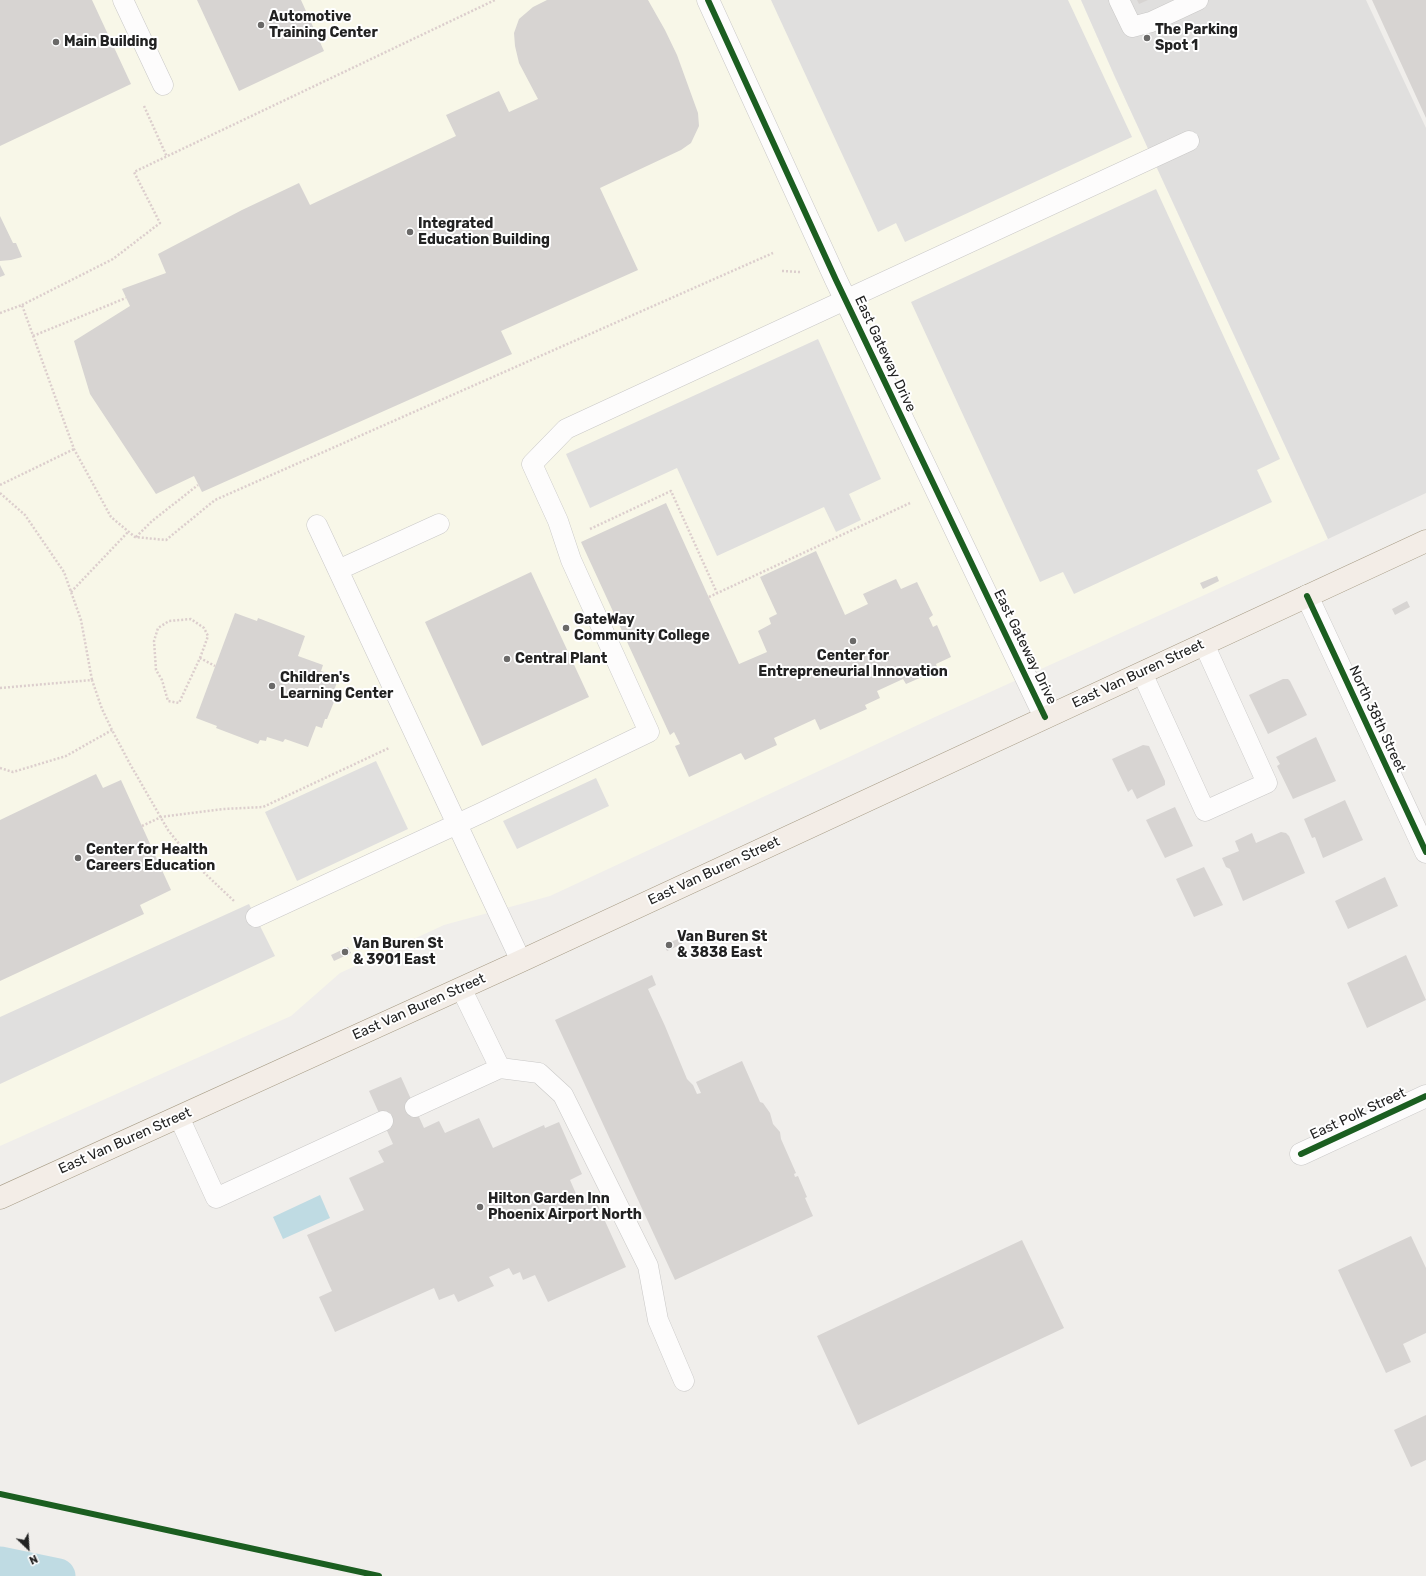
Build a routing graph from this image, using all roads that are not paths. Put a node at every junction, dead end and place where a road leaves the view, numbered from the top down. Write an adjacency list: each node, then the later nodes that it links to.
1 (124, 0): 5 (lane)
2 (708, 0): 7 (street, East Gateway Drive)
3 (1119, 0): 4 (lane)
4 (1198, 0)
5 (162, 86)
6 (1189, 141): 7 (lane)
7 (846, 301): 15 (street, East Gateway Drive); 16 (lane)
8 (439, 524): 11 (lane)
9 (317, 525): 11 (lane)
10 (1426, 541): 12 (main road, East Van Buren Street)
11 (338, 570): 16 (lane)
12 (1307, 596): 13 (main road, East Van Buren Street); 17 (street, North 38th Street)
13 (1204, 644): 14 (main road, East Van Buren Street); 14 (lane)
14 (1142, 673): 15 (main road, East Van Buren Street)
15 (1045, 717): 19 (main road, East Van Buren Street)
16 (457, 824): 18 (lane); 19 (lane)
17 (1424, 840)
18 (256, 916)
19 (521, 961): 20 (main road, East Van Buren Street)
20 (461, 988): 21 (lane); 24 (main road, East Van Buren Street)
21 (500, 1068): 23 (lane); 28 (lane)
22 (1426, 1096): 26 (street, East Polk Street)
23 (415, 1107)
24 (179, 1117): 25 (lane); 27 (main road, East Van Buren Street)
25 (383, 1121)
26 (1301, 1154)
27 (0, 1198)
28 (684, 1381)

